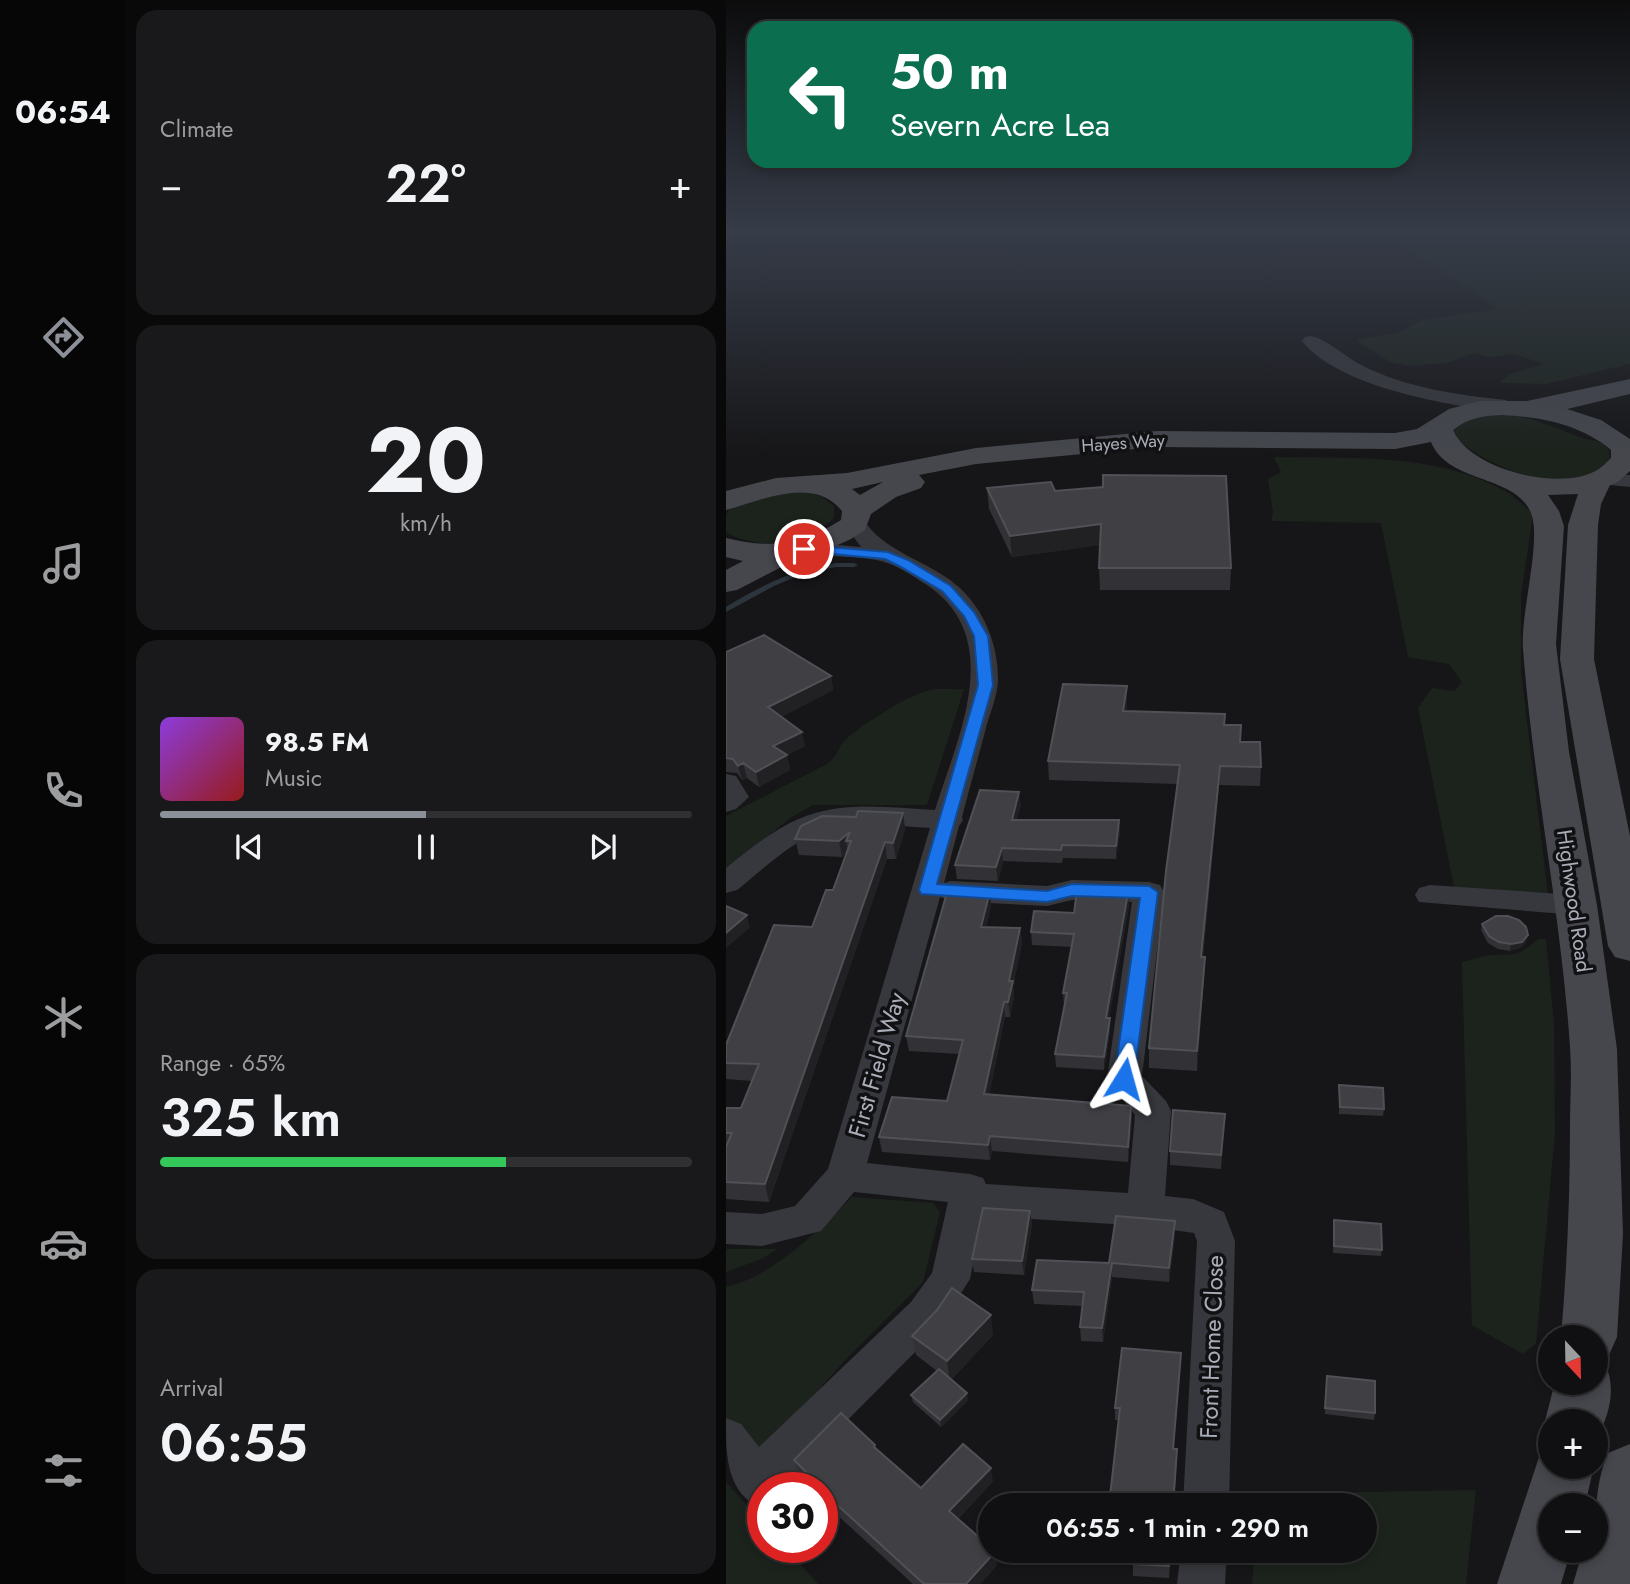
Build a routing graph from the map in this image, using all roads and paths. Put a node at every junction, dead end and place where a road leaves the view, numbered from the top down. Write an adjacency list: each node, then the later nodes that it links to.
1 (1311, 341): 3 (street)
2 (1630, 386): 5 (street, Hayes Way)
3 (1415, 392): 5 (street); 6 (street)
4 (1630, 401): 7 (street, Highwood Road)
5 (1514, 407): 6 (street, Hayes Way); 7 (street)
6 (1440, 427): 8 (street); 11 (street, Hayes Way)
7 (1621, 445): 9 (street, Highwood Road)
8 (1470, 464): 10 (street); 13 (street, Hayes Way)
9 (1611, 481): 10 (street); 25 (street, Highwood Road)
10 (1514, 482): 24 (street, Highwood Road)
11 (809, 485): 12 (street); 13 (street)
12 (726, 501)
13 (856, 517): 15 (street, Hayes Way); 16 (street, First Field Way)
14 (726, 547): 15 (street)
15 (799, 550): 16 (street, First Field Way); 17 (street)
16 (888, 556): 20 (street, First Field Way)
17 (726, 583)
18 (726, 782): 19 (street)
19 (726, 803)
20 (949, 820): 21 (street); 22 (street, First Field Way)
21 (726, 883)
22 (927, 890): 26 (street, First Field Way); 28 (street)
23 (1431, 895): 24 (street)
24 (1576, 905): 30 (street, Highwood Road)
25 (1630, 946)
26 (845, 1175): 27 (street, Front Home Close); 29 (street, First Field Way)
27 (969, 1194): 28 (street, Front Home Close); 33 (street)
28 (1145, 1210): 35 (street, Front Home Close)
29 (726, 1228)
30 (1590, 1325)
31 (726, 1439): 32 (street)
32 (751, 1472)
33 (772, 1472)
34 (1630, 1474): 40 (street)
35 (1206, 1493)
36 (1538, 1555): 39 (street)
37 (1203, 1563): 38 (street)
38 (1201, 1584)
39 (1529, 1584)
40 (1605, 1584)

